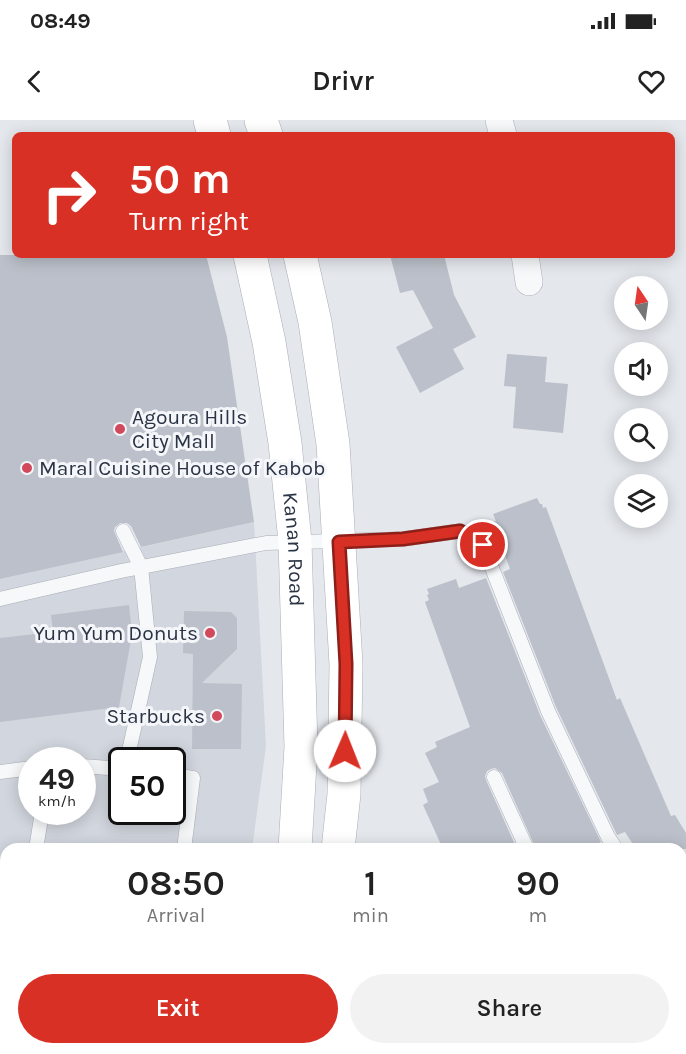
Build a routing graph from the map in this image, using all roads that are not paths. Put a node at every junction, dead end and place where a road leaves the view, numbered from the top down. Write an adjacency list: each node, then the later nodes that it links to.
1 (251, 258): 6 (main road, Kanan Road)
2 (301, 258): 7 (main road)
3 (525, 258): 4 (street)
4 (529, 282)
5 (123, 531): 8 (lane)
6 (295, 541): 7 (lane); 8 (lane); 18 (main road, Kanan Road)
7 (339, 542): 19 (main road); 21 (lane)
8 (141, 567): 9 (lane); 10 (lane)
9 (0, 599)
10 (130, 747)
11 (18, 770): 12 (lane)
12 (0, 772)
13 (186, 777): 17 (lane)
14 (494, 777): 20 (lane)
15 (40, 825): 16 (lane)
16 (37, 843)
17 (185, 843)
18 (295, 843)
19 (339, 843)
20 (524, 843)
21 (612, 843)

